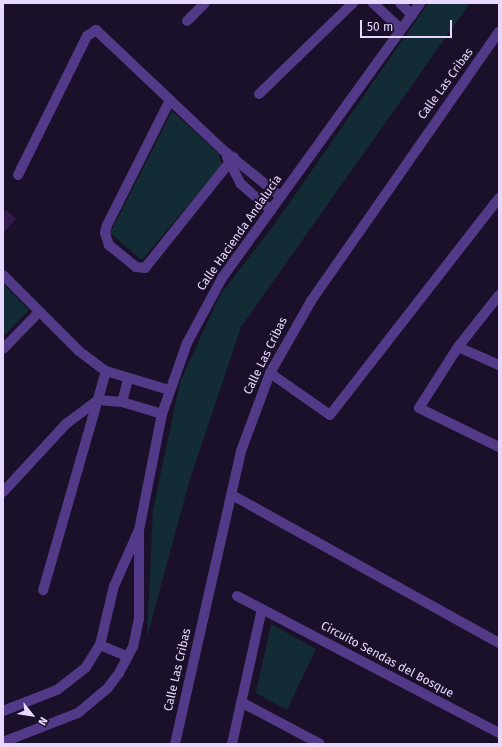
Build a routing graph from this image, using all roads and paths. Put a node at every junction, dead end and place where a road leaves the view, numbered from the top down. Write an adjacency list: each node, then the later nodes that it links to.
1 (205, 3): 7 (street)
2 (353, 3): 10 (street)
3 (374, 3): 8 (street)
4 (400, 3): 6 (street)
5 (420, 3): 6 (street, Calle Hacienda Andalucía)
6 (412, 15): 8 (street, Calle Hacienda Andalucía)
7 (187, 21)
8 (402, 29): 16 (street, Calle Hacienda Andalucía)
9 (499, 32): 26 (street, Calle Las Cribas)
10 (259, 94)
11 (170, 100): 12 (street); 12 (street); 14 (street)
12 (231, 160): 13 (street); 15 (street)
13 (253, 171): 15 (street); 16 (street)
14 (18, 175)
15 (241, 184): 18 (street)
16 (280, 196): 18 (street, Calle Hacienda Andalucía)
17 (499, 198): 26 (street)
18 (271, 210): 28 (street, Calle Hacienda Andalucía)
19 (3, 274): 21 (street)
20 (499, 295): 22 (street)
21 (39, 312): 23 (street); 25 (street)
22 (458, 346): 24 (street); 32 (street)
23 (3, 349)
24 (499, 365)
25 (106, 371): 27 (street); 29 (street)
26 (270, 373): 34 (street, Calle Las Cribas)
27 (128, 380): 28 (street); 30 (street)
28 (169, 390): 31 (street, Calle Hacienda Andalucía)
29 (98, 400): 30 (street); 33 (street); 36 (street)
30 (122, 402): 31 (street)
31 (162, 414): 35 (street, Calle Hacienda Andalucía)
32 (499, 447)
33 (3, 492)
34 (232, 495): 39 (street); 46 (street, Calle Las Cribas)
35 (139, 530): 40 (street, Calle Hacienda Andalucía); 41 (street, Calle Hacienda Andalucía)
36 (43, 590)
37 (237, 596): 38 (street, Circuito Sendas del Bosque)
38 (262, 609): 42 (street); 44 (street, Circuito Sendas del Bosque)
39 (499, 643)
40 (100, 645): 41 (street); 43 (street, Calle Hacienda Andalucía)
41 (128, 657): 45 (street, Calle Hacienda Andalucía)
42 (241, 702): 47 (street); 48 (street)
43 (3, 711)
44 (499, 733)
45 (3, 742)
46 (175, 744)
47 (232, 744)
48 (320, 744)

